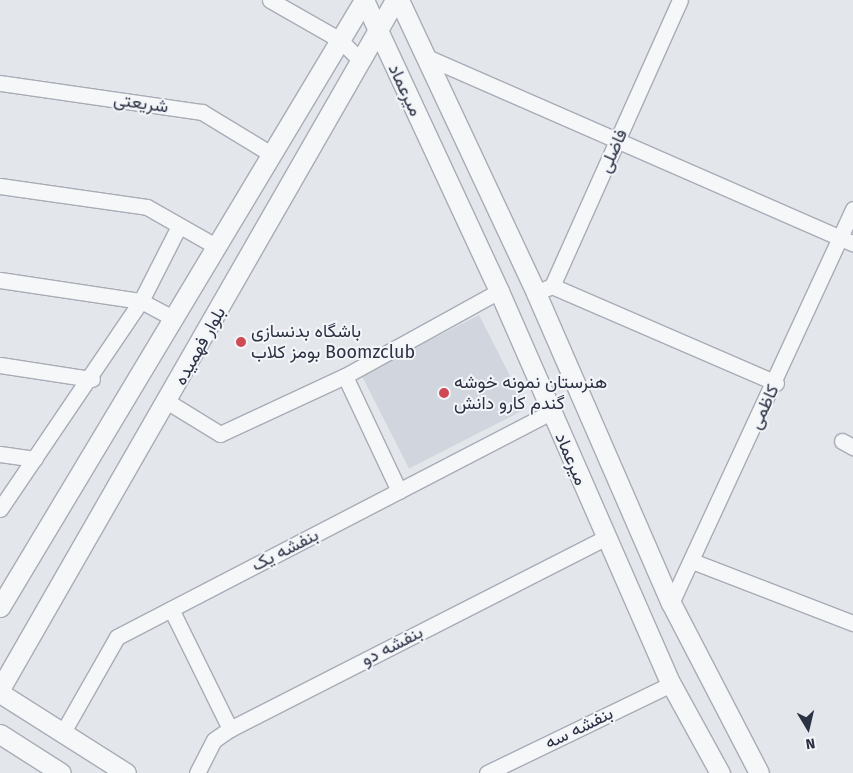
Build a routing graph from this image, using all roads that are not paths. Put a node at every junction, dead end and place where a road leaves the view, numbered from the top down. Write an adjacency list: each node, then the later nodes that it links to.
1 (274, 0): 6 (street)
2 (364, 0): 5 (street, میرعماد); 6 (street, بلوار فهمیده)
3 (397, 0): 5 (street, بلوار فهمیده); 7 (street, میرعماد)
4 (680, 0): 10 (street, فاضلی)
5 (379, 33): 8 (street, بلوار فهمیده); 18 (street, میرعماد)
6 (340, 40): 8 (street); 11 (street, بلوار فهمیده)
7 (423, 52): 10 (street); 16 (street, میرعماد)
8 (361, 61): 28 (street, بلوار فهمیده)
9 (0, 83): 11 (street, شریعتی)
10 (618, 140): 15 (street); 20 (street, فاضلی)
11 (271, 154): 17 (street, بلوار فهمیده)
12 (0, 186): 14 (street)
13 (853, 209): 15 (street, کاظمی)
14 (179, 226): 17 (street); 22 (street)
15 (847, 240): 27 (street, کاظمی)
16 (513, 244): 18 (street); 20 (street, میرعماد)
17 (217, 247): 23 (street, بلوار فهمیده)
18 (484, 259): 21 (street, میرعماد)
19 (0, 280): 22 (street)
20 (544, 290): 27 (street); 37 (street, میرعماد)
21 (499, 291): 25 (street); 29 (street, میرعماد)
22 (142, 301): 23 (street); 26 (street)
23 (175, 319): 36 (street, بلوار فهمیده)
24 (0, 365): 26 (street)
25 (346, 376): 28 (street); 32 (street)
26 (92, 379): 31 (street)
27 (776, 383): 35 (street, کاظمی)
28 (168, 402): 41 (street, بلوار فهمیده)
29 (551, 412): 32 (street, بنفشه یک); 34 (street, میرعماد)
30 (0, 454): 31 (street)
31 (34, 460): 33 (street)
32 (399, 491): 38 (street, بنفشه یک)
33 (0, 509)
34 (605, 538): 40 (street, میرعماد); 42 (street, بنفشه دو)
35 (692, 560): 37 (street, کاظمی); 39 (street)
36 (2, 603)
37 (671, 603): 50 (street, میرعماد)
38 (171, 609): 42 (street); 43 (street, بنفشه یک)
39 (853, 624)
40 (671, 684): 48 (street, بنفشه سه); 49 (street, میرعماد)
41 (0, 691): 43 (street)
42 (230, 729): 47 (street, بنفشه دو)
43 (63, 732): 46 (street)
44 (0, 734): 45 (street)
45 (61, 773)
46 (126, 773)
47 (197, 773)
48 (487, 773)
49 (720, 773)
50 (759, 773)

